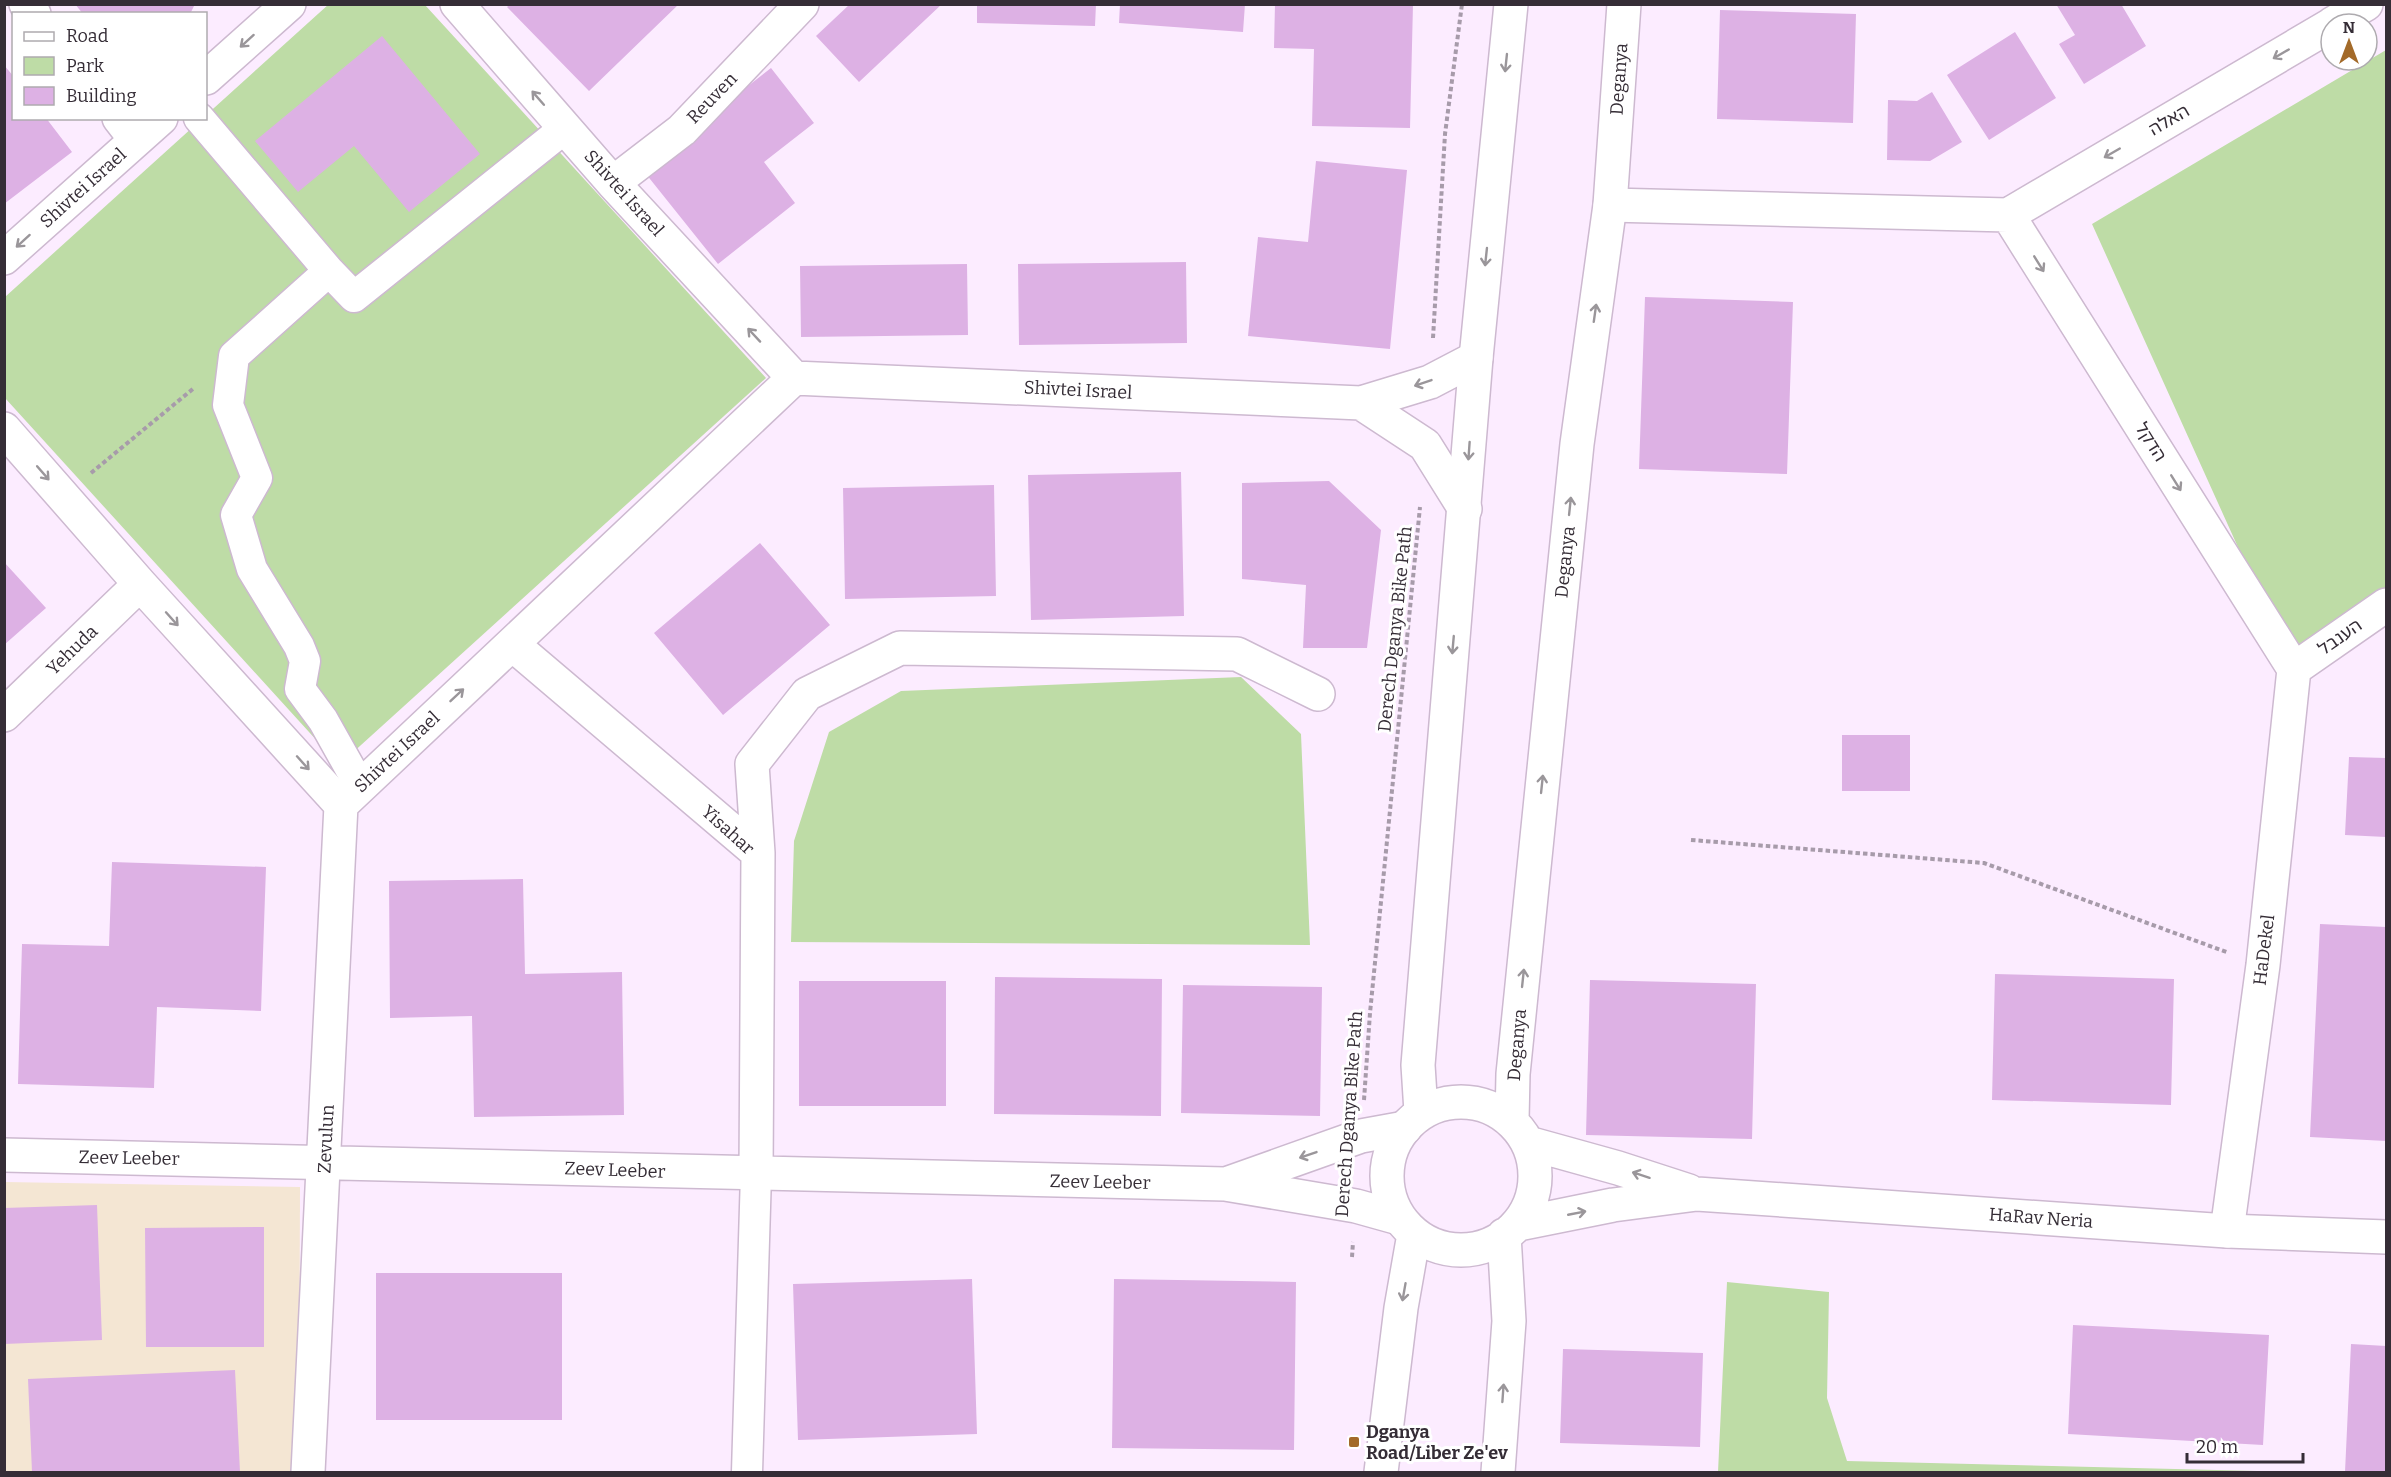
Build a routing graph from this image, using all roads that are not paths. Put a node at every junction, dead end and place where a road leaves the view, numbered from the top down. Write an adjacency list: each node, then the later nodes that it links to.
1 (289, 4): 9 (street, one-way to 9)
2 (457, 4): 12 (street, Shivtei Israel, one-way to 2)
3 (802, 4): 14 (street, Reuven)
4 (1512, 4): 19 (street, one-way to 19)
5 (1624, 4): 15 (street, Deganya)
6 (2366, 4): 7 (street, האלה)
7 (2352, 12)
8 (2319, 32): 16 (street, האלה, one-way to 16)
9 (207, 77)
10 (155, 120): 13 (street, Shivtei Israel)
11 (201, 120): 18 (street)
12 (565, 128): 14 (street, Shivtei Israel); 18 (street)
13 (128, 129): 17 (street, Shivtei Israel, one-way to 17)
14 (613, 183): 20 (street, Shivtei Israel, one-way to 14)
15 (1610, 205): 16 (street); 33 (street, Deganya, one-way to 15)
16 (2007, 215): 27 (street, הדקל, one-way to 27)
17 (4, 258)
18 (329, 271): 30 (street)
19 (1476, 358): 21 (street, Shivtei Israel, one-way to 21); 23 (street, one-way to 23)
20 (794, 378): 21 (street, Shivtei Israel); 26 (street, Shivtei Israel)
21 (1361, 403): 23 (street)
22 (4, 429): 24 (street, Shivtei Israel, one-way to 24)
23 (1465, 509): 32 (street, one-way to 32)
24 (140, 584): 29 (street, Yehuda); 30 (street, Shivtei Israel, one-way to 30)
25 (2386, 605): 27 (street, הענבל)
26 (512, 644): 30 (street, Shivtei Israel, one-way to 26); 31 (street, Yisahar)
27 (2294, 669): 41 (street, HaDekel)
28 (1318, 694): 31 (street)
29 (4, 715)
30 (350, 796): 35 (street, Zevulun)
31 (758, 853): 36 (street, Yisahar)
32 (1413, 1120): 33 (street); 37 (street, Zeev Leeber, one-way to 37); 39 (street)
33 (1520, 1132): 38 (street, HaRav Neria, one-way to 33); 40 (street)
34 (4, 1155): 35 (street, Zeev Leeber)
35 (324, 1163): 36 (street, Zeev Leeber); 43 (street, Zevulun)
36 (756, 1174): 37 (street, Zeev Leeber); 44 (street)
37 (1225, 1184): 39 (street, Zeev Leeber)
38 (1697, 1194): 40 (street, HaRav Neria, one-way to 38); 41 (street, HaRav Neria)
39 (1407, 1226): 40 (street); 45 (street, one-way to 45)
40 (1511, 1230): 46 (street, one-way to 40)
41 (2227, 1231): 42 (street, HaRav Neria)
42 (2386, 1237)
43 (308, 1473)
44 (747, 1473)
45 (1381, 1473)
46 (1498, 1473)

